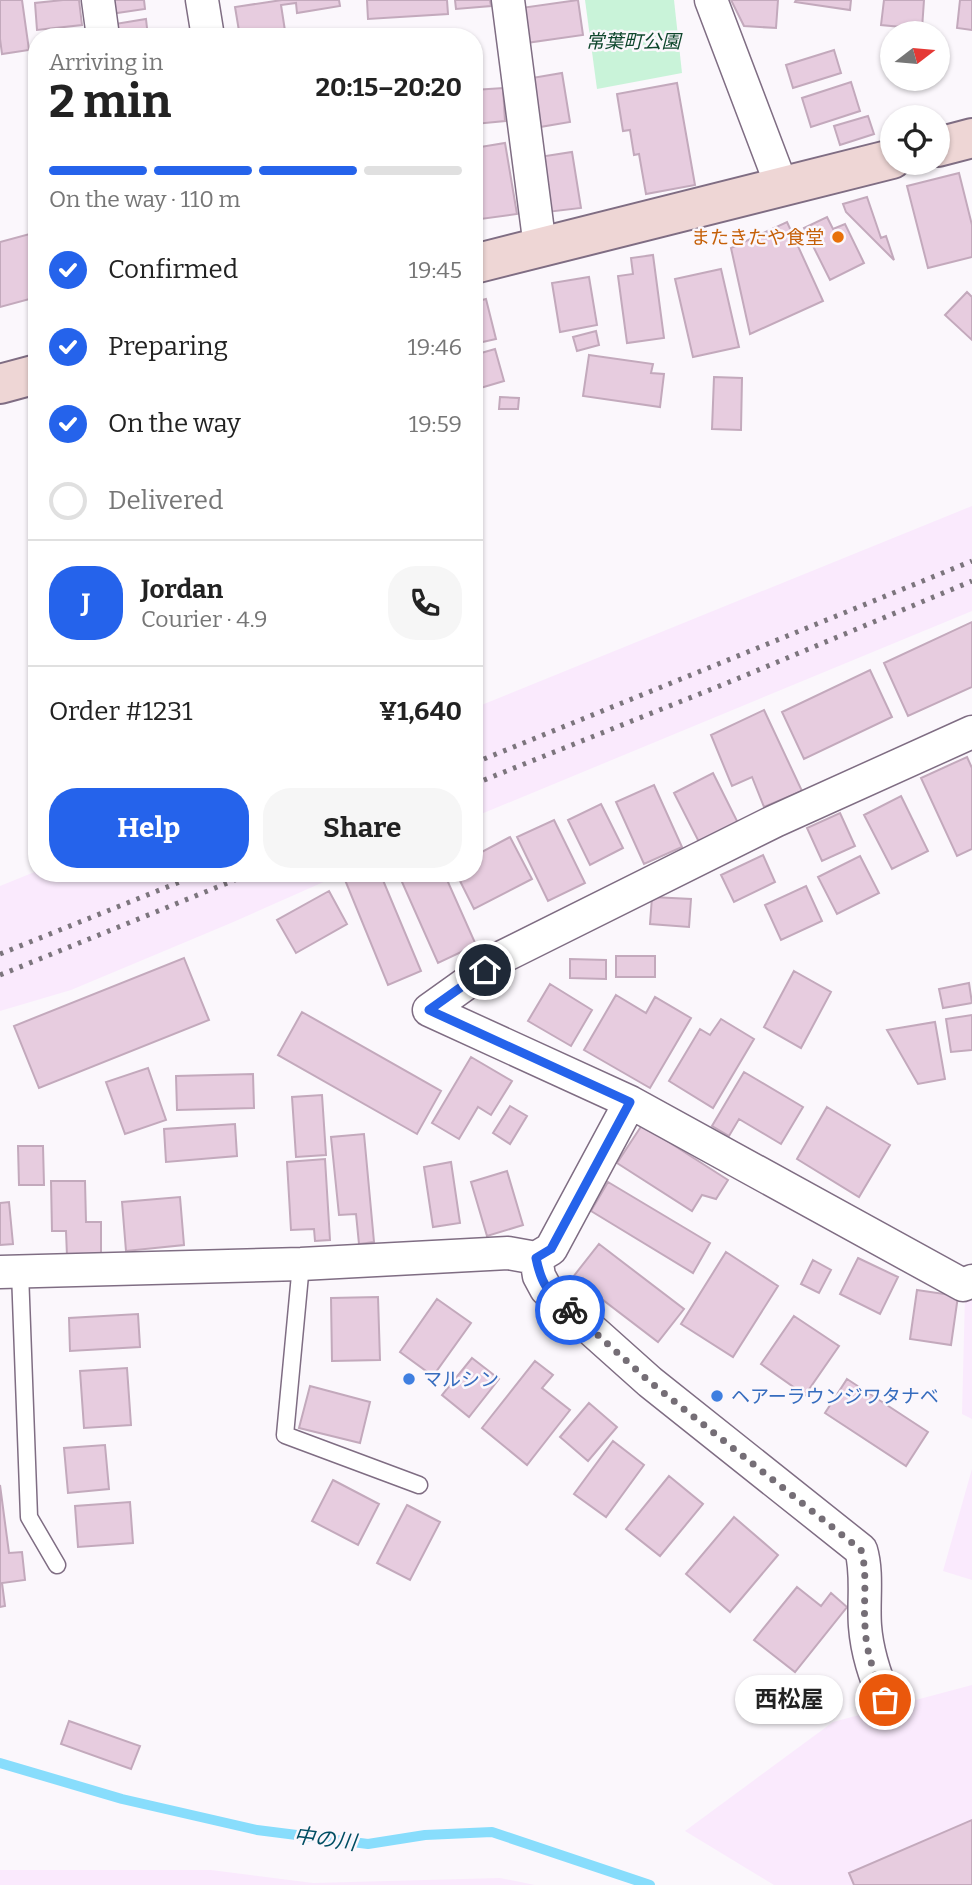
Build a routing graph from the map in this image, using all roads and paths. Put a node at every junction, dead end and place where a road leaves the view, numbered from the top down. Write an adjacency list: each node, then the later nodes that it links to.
1 (97, 0): 5 (street)
2 (202, 0): 6 (street)
3 (508, 0): 11 (street)
4 (711, 0): 10 (street)
5 (102, 28)
6 (207, 28)
7 (972, 138): 8 (street)
8 (950, 144)
9 (880, 162): 10 (street)
10 (782, 187): 11 (street)
11 (540, 247): 12 (street)
12 (483, 262)
13 (28, 376): 14 (street)
14 (0, 384)
15 (972, 732): 16 (street)
16 (630, 1102): 17 (street); 20 (street)
17 (536, 1258): 18 (street); 23 (street)
18 (301, 1264): 19 (street); 21 (lane)
19 (10, 1272): 22 (lane)
20 (972, 1281)
21 (419, 1485)
22 (57, 1564)
23 (885, 1700)

